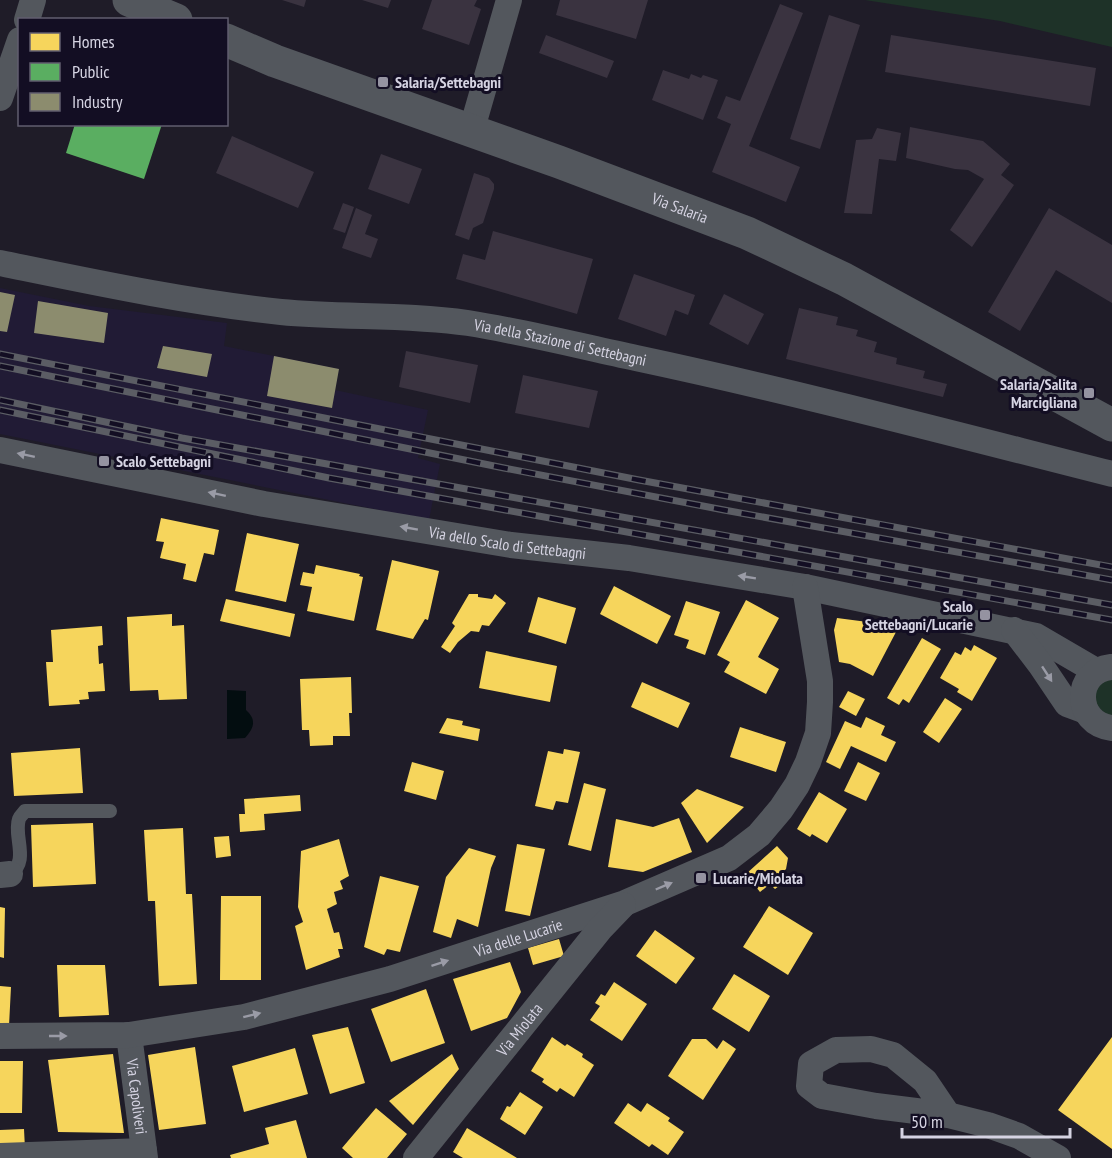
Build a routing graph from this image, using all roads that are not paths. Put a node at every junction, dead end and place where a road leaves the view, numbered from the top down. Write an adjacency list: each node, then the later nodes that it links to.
1 (33, 0): 4 (street)
2 (129, 0): 5 (street)
3 (509, 0): 9 (street)
4 (28, 18)
5 (171, 18)
6 (228, 41): 9 (street, Via Salaria)
7 (18, 46): 8 (street)
8 (0, 98)
9 (471, 132): 11 (street, Via Salaria)
10 (0, 263): 13 (street, Via della Stazione di Settebagni)
11 (1112, 425)
12 (0, 450): 14 (street, Via dello Scalo di Settebagni, one-way to 12)
13 (1112, 474)
14 (805, 587): 15 (street, Via dello Scalo di Settebagni); 21 (street, Via delle Lucarie, one-way to 14)
15 (1014, 630): 16 (street, Via dello Scalo di Settebagni); 17 (street, one-way to 17)
16 (1107, 666): 17 (street)
17 (1086, 711): 18 (street)
18 (1112, 728)
19 (110, 811): 20 (lane)
20 (5, 874)
21 (625, 903): 22 (street, Via delle Lucarie, one-way to 21); 27 (street, Via Miolata)
22 (129, 1035): 23 (street, Via delle Lucarie, one-way to 22); 25 (street, Via Capoliveri)
23 (0, 1036)
24 (948, 1115): 24 (street); 28 (street)
25 (144, 1154): 26 (street)
26 (0, 1156)
27 (416, 1158)
28 (1058, 1158)

